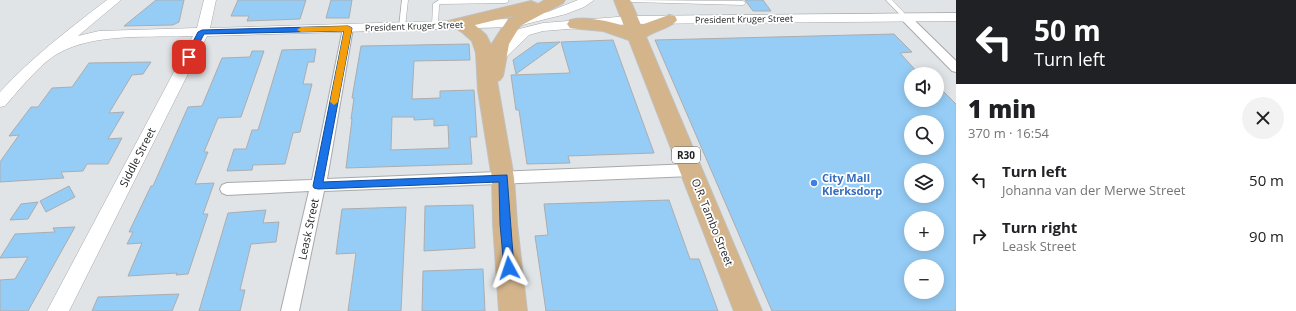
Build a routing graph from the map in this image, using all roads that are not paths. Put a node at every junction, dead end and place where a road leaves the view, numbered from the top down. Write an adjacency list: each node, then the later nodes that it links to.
1 (116, 0): 22 (street)
2 (210, 0): 21 (street, Siddle Street)
3 (405, 0): 19 (lane)
4 (548, 0): 17 (main road)
5 (557, 0): 15 (main road)
6 (588, 0): 15 (street, President Kruger Street)
7 (622, 0): 13 (main road, O.R. Tambo Street / R30); 14 (main road)
8 (889, 0): 12 (lane)
9 (506, 2): 18 (lane)
10 (743, 3): 13 (lane)
11 (956, 17): 12 (street, President Kruger Street)
12 (906, 18): 14 (street, President Kruger Street); 24 (street)
13 (633, 19): 14 (main road); 16 (main road); 27 (main road, O.R. Tambo Street / R30)
14 (662, 20)
15 (514, 23): 17 (street, President Kruger Street); 23 (main road)
16 (576, 24): 23 (street)
17 (458, 25): 18 (street, President Kruger Street); 25 (main road)
18 (435, 26): 19 (street, President Kruger Street)
19 (402, 27): 20 (street, President Kruger Street)
20 (348, 28): 21 (street, President Kruger Street); 29 (street, Leask Street)
21 (202, 32): 22 (street, President Kruger Street); 31 (street, Siddle Street)
22 (47, 53): 26 (street)
23 (496, 59): 25 (main road)
24 (956, 68)
25 (488, 90): 28 (main road)
26 (0, 102)
27 (692, 170): 28 (street); 34 (main road, O.R. Tambo Street / R30)
28 (503, 178): 29 (street); 33 (main road)
29 (318, 186): 30 (street); 32 (street, Leask Street)
30 (227, 190)
31 (58, 311)
32 (290, 311)
33 (513, 311)
34 (748, 311)

